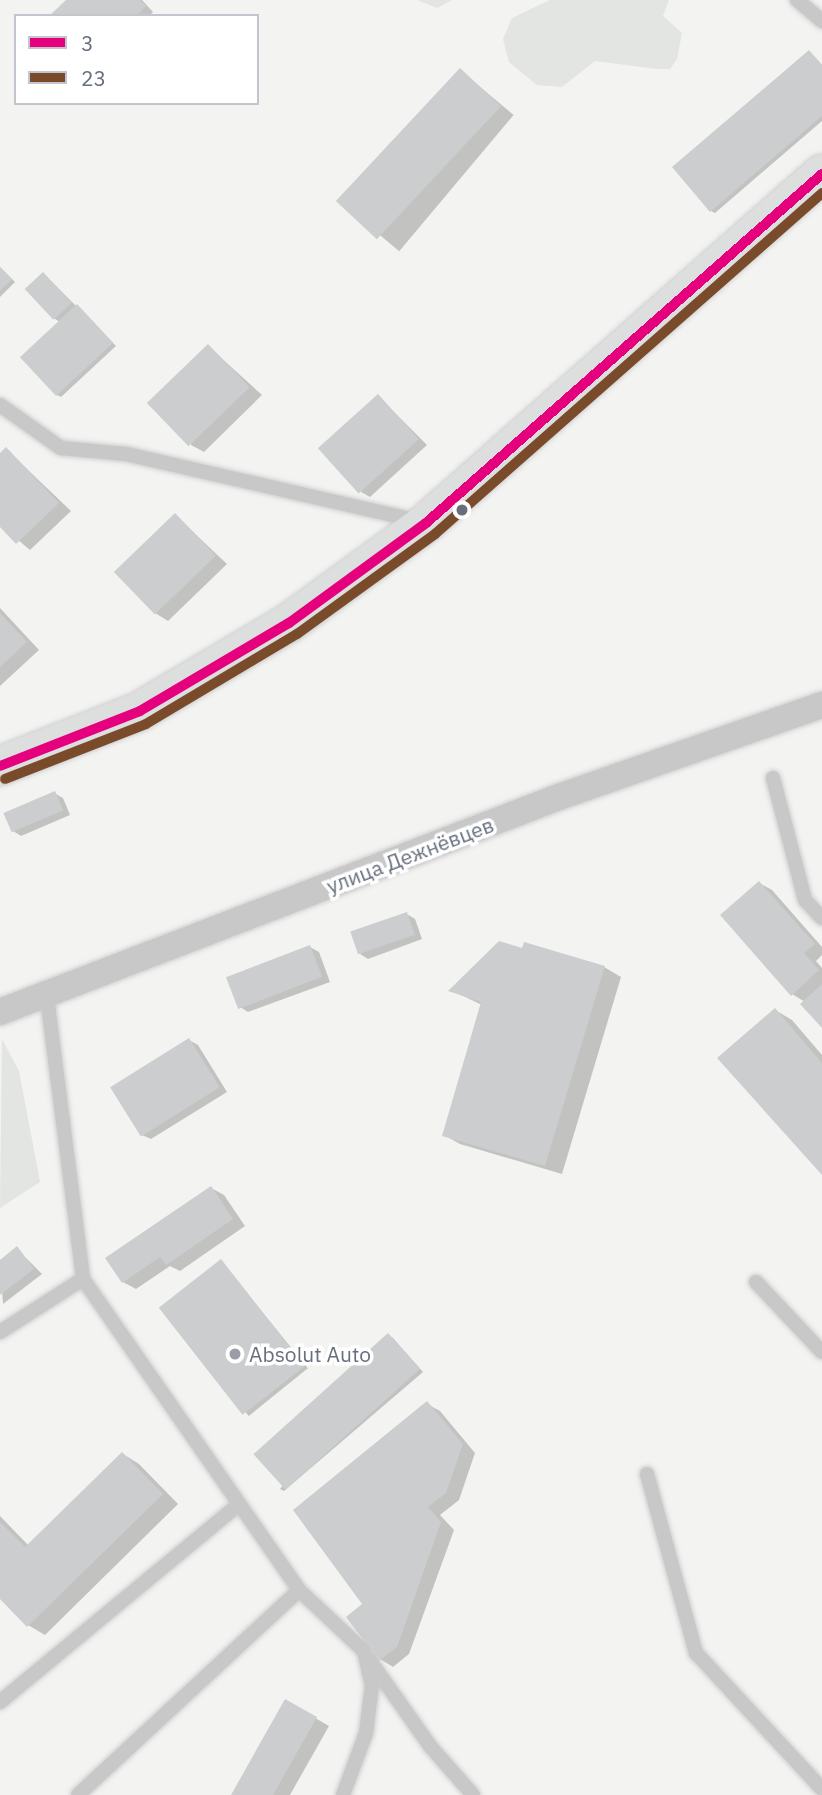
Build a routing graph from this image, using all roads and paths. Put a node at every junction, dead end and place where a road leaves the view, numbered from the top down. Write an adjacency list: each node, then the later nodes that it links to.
1 (797, 0): 2 (lane)
2 (822, 21)
3 (822, 174): 5 (main road)
4 (0, 405): 5 (lane)
5 (426, 523): 7 (main road)
6 (822, 705): 10 (street, улица Дежнёвцев)
7 (0, 766)
8 (773, 778): 9 (lane)
9 (822, 918)
10 (47, 997): 11 (street, улица Дежнёвцев); 12 (lane)
11 (0, 1012)
12 (83, 1279): 14 (lane); 17 (lane)
13 (755, 1282): 15 (lane)
14 (0, 1332)
15 (822, 1352)
16 (647, 1474): 21 (lane)
17 (237, 1506): 18 (lane); 20 (lane)
18 (299, 1590): 19 (lane); 22 (lane)
19 (364, 1651): 23 (lane); 24 (lane)
20 (0, 1702)
21 (822, 1789)
22 (78, 1795)
23 (343, 1795)
24 (473, 1795)

